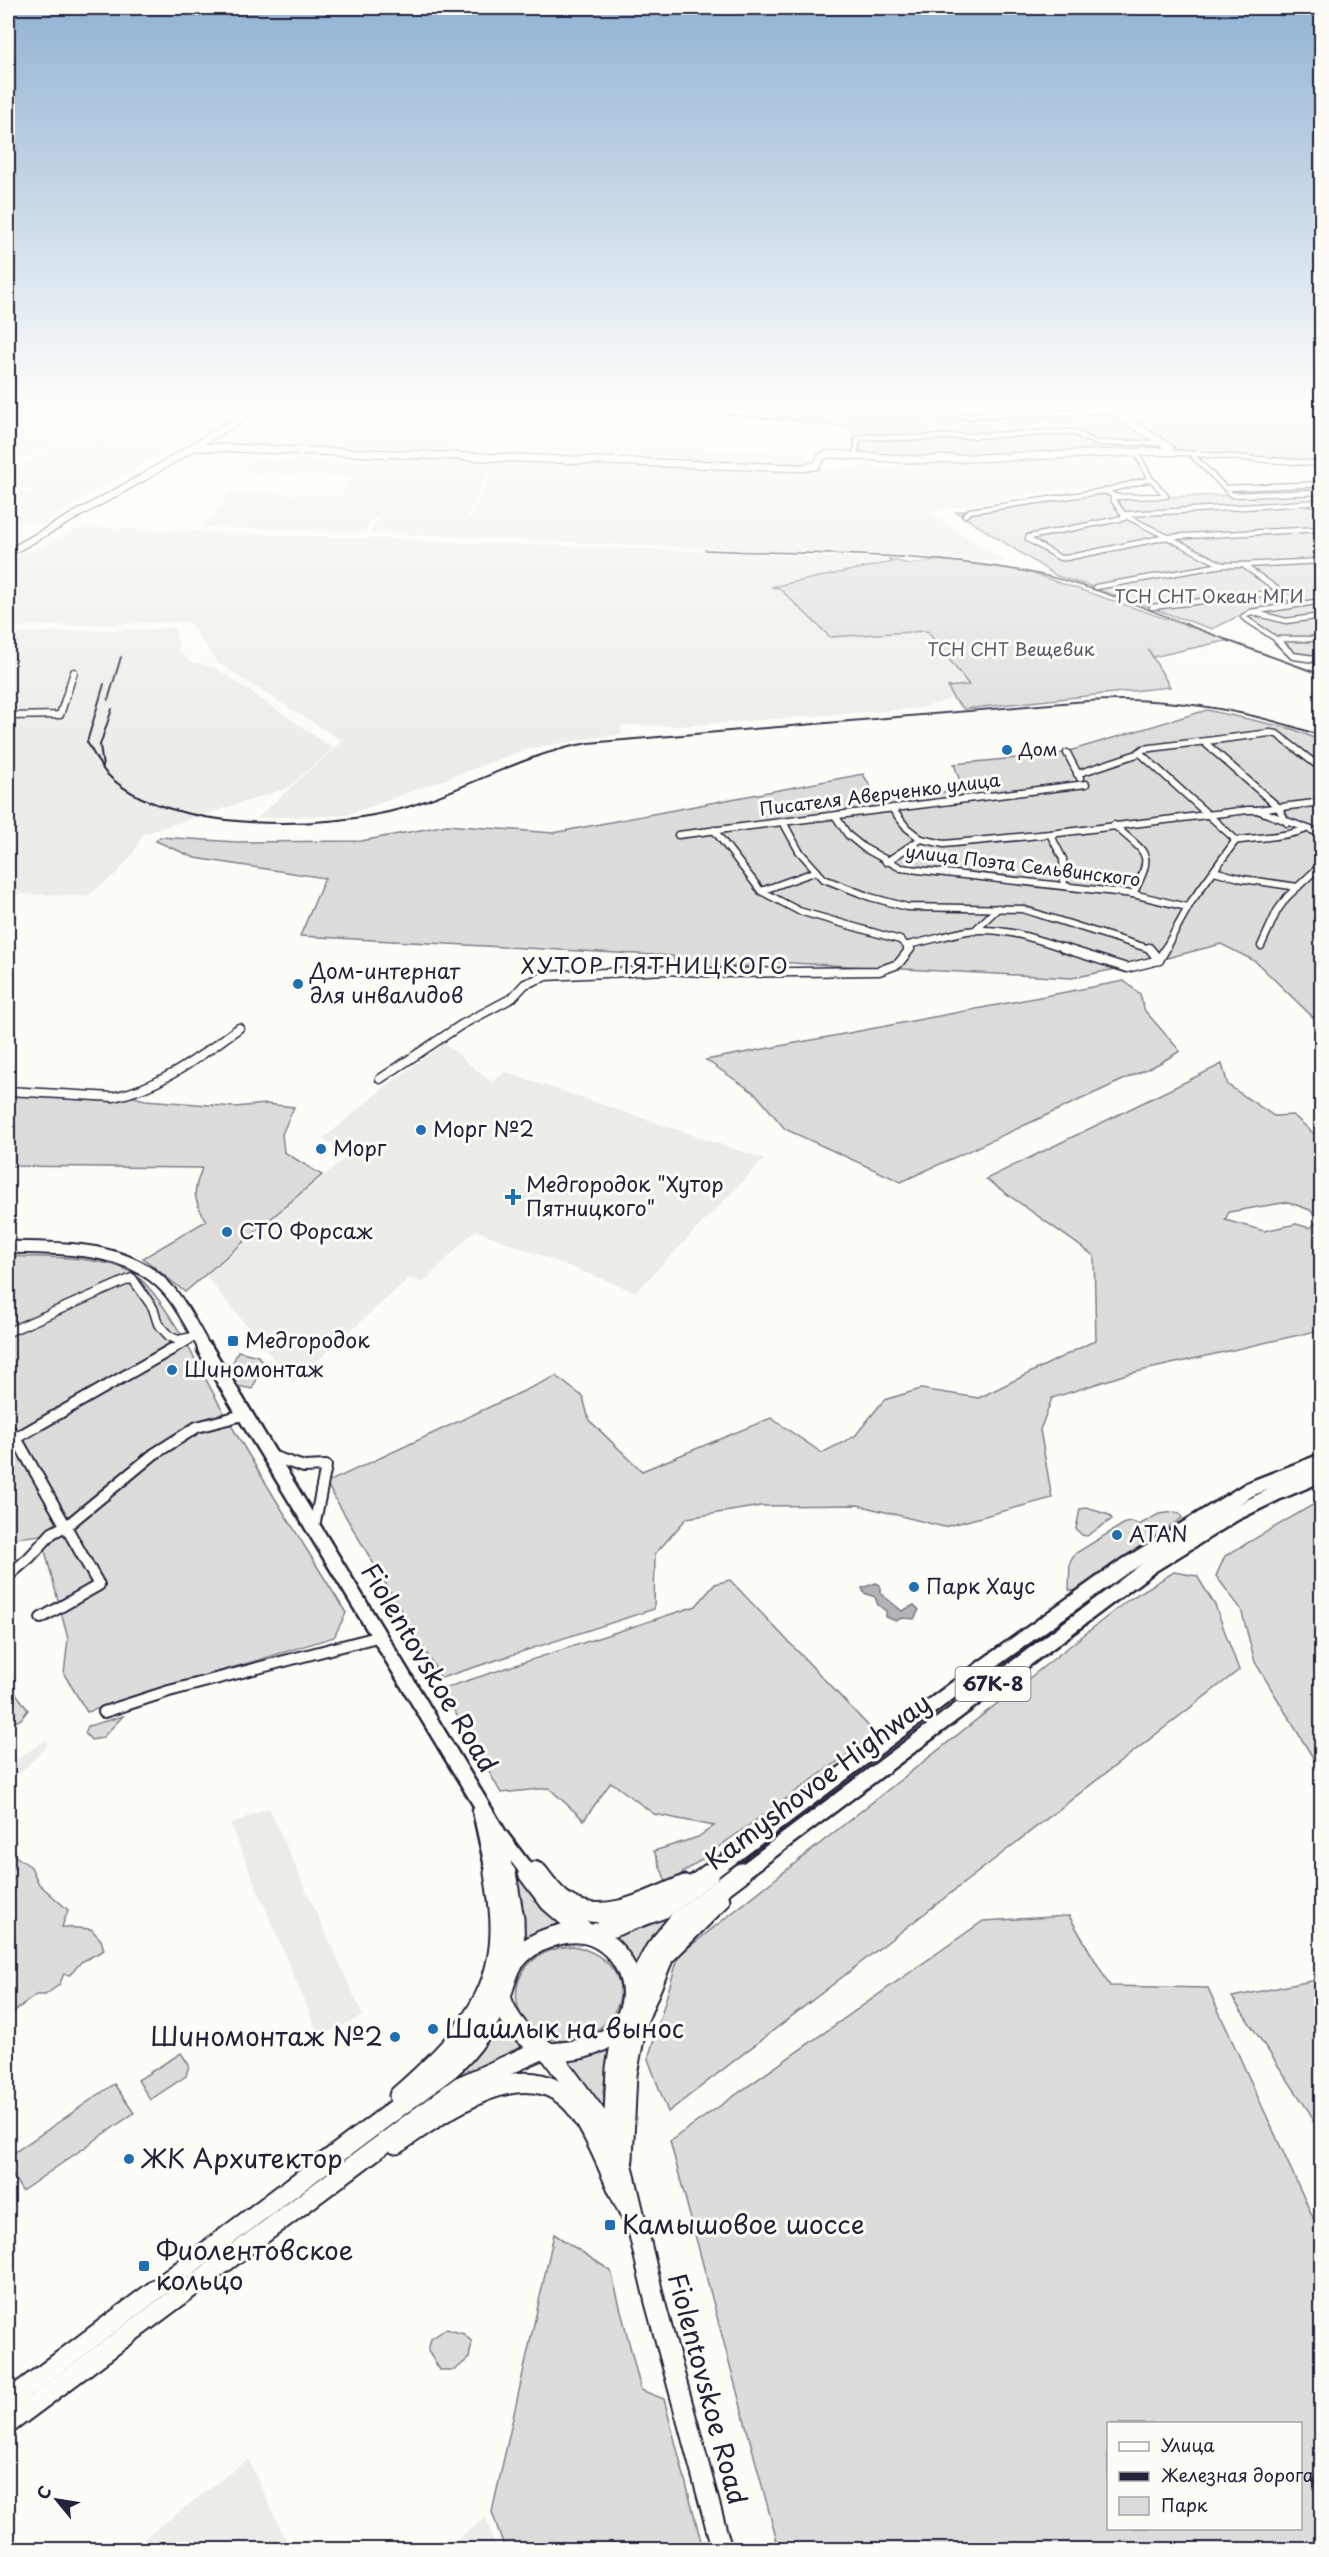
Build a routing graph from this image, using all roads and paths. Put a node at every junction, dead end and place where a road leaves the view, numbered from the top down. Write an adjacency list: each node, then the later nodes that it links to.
1 (60, 523): 6 (main road)
2 (1100, 523): 5 (street)
3 (1140, 523): 5 (street)
4 (1322, 530): 5 (street)
5 (1167, 537): 8 (street)
6 (8, 553)
7 (1322, 561): 9 (street)
8 (1222, 565): 9 (street); 10 (street)
9 (1243, 565): 11 (street)
10 (1096, 587)
11 (1280, 592): 13 (street); 14 (street)
12 (1322, 601): 13 (street)
13 (1298, 604): 15 (street)
14 (1152, 607)
15 (1251, 612): 16 (street); 17 (street)
16 (1322, 616)
17 (1277, 639): 18 (street); 19 (street)
18 (1322, 639)
19 (1322, 661)
20 (74, 672): 21 (street)
21 (8, 716)
22 (1204, 742): 23 (street); 25 (street); 28 (street)
23 (1139, 752): 26 (street); 31 (street)
24 (1067, 753): 26 (street)
25 (1322, 769)
26 (1077, 774): 29 (street, Писателя Аверченко улица)
27 (1322, 802): 28 (street)
28 (1278, 807): 30 (street); 34 (street)
29 (893, 810): 32 (street, Писателя Аверченко улица); 41 (street)
30 (1257, 810): 31 (street); 34 (street)
31 (1209, 815): 35 (street); 42 (street)
32 (836, 817): 33 (street, Писателя Аверченко улица); 43 (street, улица Поэта Сельвинского)
33 (783, 822): 36 (street, Писателя Аверченко улица); 45 (street)
34 (1287, 823): 37 (street)
35 (1114, 825): 38 (street); 50 (street)
36 (714, 830): 40 (street, Писателя Аверченко улица); 49 (street)
37 (1304, 830): 39 (street); 42 (street)
38 (1050, 834): 41 (street); 47 (street)
39 (1322, 834)
40 (678, 835)
41 (921, 839): 43 (street)
42 (1234, 842): 46 (street)
43 (886, 862): 47 (street, улица Поэта Сельвинского)
44 (1322, 864): 48 (street)
45 (817, 871): 49 (street); 51 (street)
46 (1214, 871): 48 (street); 52 (street)
47 (1064, 885): 50 (street, улица Поэта Сельвинского)
48 (1298, 887): 55 (street)
49 (761, 891): 56 (street)
50 (1133, 894): 52 (street, улица Поэта Сельвинского)
51 (998, 908): 53 (street); 54 (street)
52 (1187, 908): 57 (street)
53 (1090, 928): 57 (street)
54 (974, 931): 56 (street); 57 (street)
55 (1261, 946)
56 (909, 947): 59 (street)
57 (1159, 960)
58 (239, 1028): 60 (street)
59 (380, 1079)
60 (8, 1091)
61 (8, 1247): 63 (main road, Fiolentovskoe Road)
62 (8, 1332): 63 (street)
63 (197, 1336): 64 (main road, Fiolentovskoe Road); 66 (street)
64 (243, 1415): 67 (main road, Fiolentovskoe Road); 70 (street)
65 (8, 1428): 66 (street)
66 (16, 1438): 70 (street)
67 (267, 1454): 71 (main road, Fiolentovskoe Road); 71 (street)
68 (1322, 1461): 80 (main road, Kamyshovoe Highway / 67К-8)
69 (1322, 1474): 79 (main road, Kamyshovoe Highway / 67К-8)
70 (65, 1526): 72 (street); 73 (street)
71 (313, 1530): 74 (main road, Fiolentovskoe Road)
72 (8, 1576)
73 (41, 1618)
74 (377, 1636): 75 (street); 76 (main road, Fiolentovskoe Road)
75 (104, 1712)
76 (478, 1801): 77 (main road, Fiolentovskoe Road); 87 (main road)
77 (499, 1834): 78 (main road, Fiolentovskoe Road); 82 (main road, Fiolentovskoe Road)
78 (511, 1850): 80 (main road); 81 (main road, Fiolentovskoe Road)
79 (756, 1862): 83 (main road, Kamyshovoe Highway / 67К-8); 89 (main road)
80 (703, 1879): 81 (main road, 67К-8)
81 (589, 1935): 82 (main road, 67К-8); 83 (main road)
82 (515, 1960): 84 (main road)
83 (634, 1989): 85 (main road, 67К-8)
84 (501, 1997): 86 (main road); 87 (main road)
85 (624, 2022): 86 (main road); 88 (main road, Fiolentovskoe Road)
86 (546, 2051): 88 (main road, Fiolentovskoe Road); 90 (main road)
87 (359, 2137): 92 (main road)
88 (613, 2138): 89 (main road, Fiolentovskoe Road)
89 (623, 2166): 91 (main road, Fiolentovskoe Road)
90 (347, 2170): 91 (main road); 93 (main road)
91 (638, 2226): 94 (main road, Fiolentovskoe Road)
92 (8, 2401)
93 (8, 2424)
94 (722, 2550)

